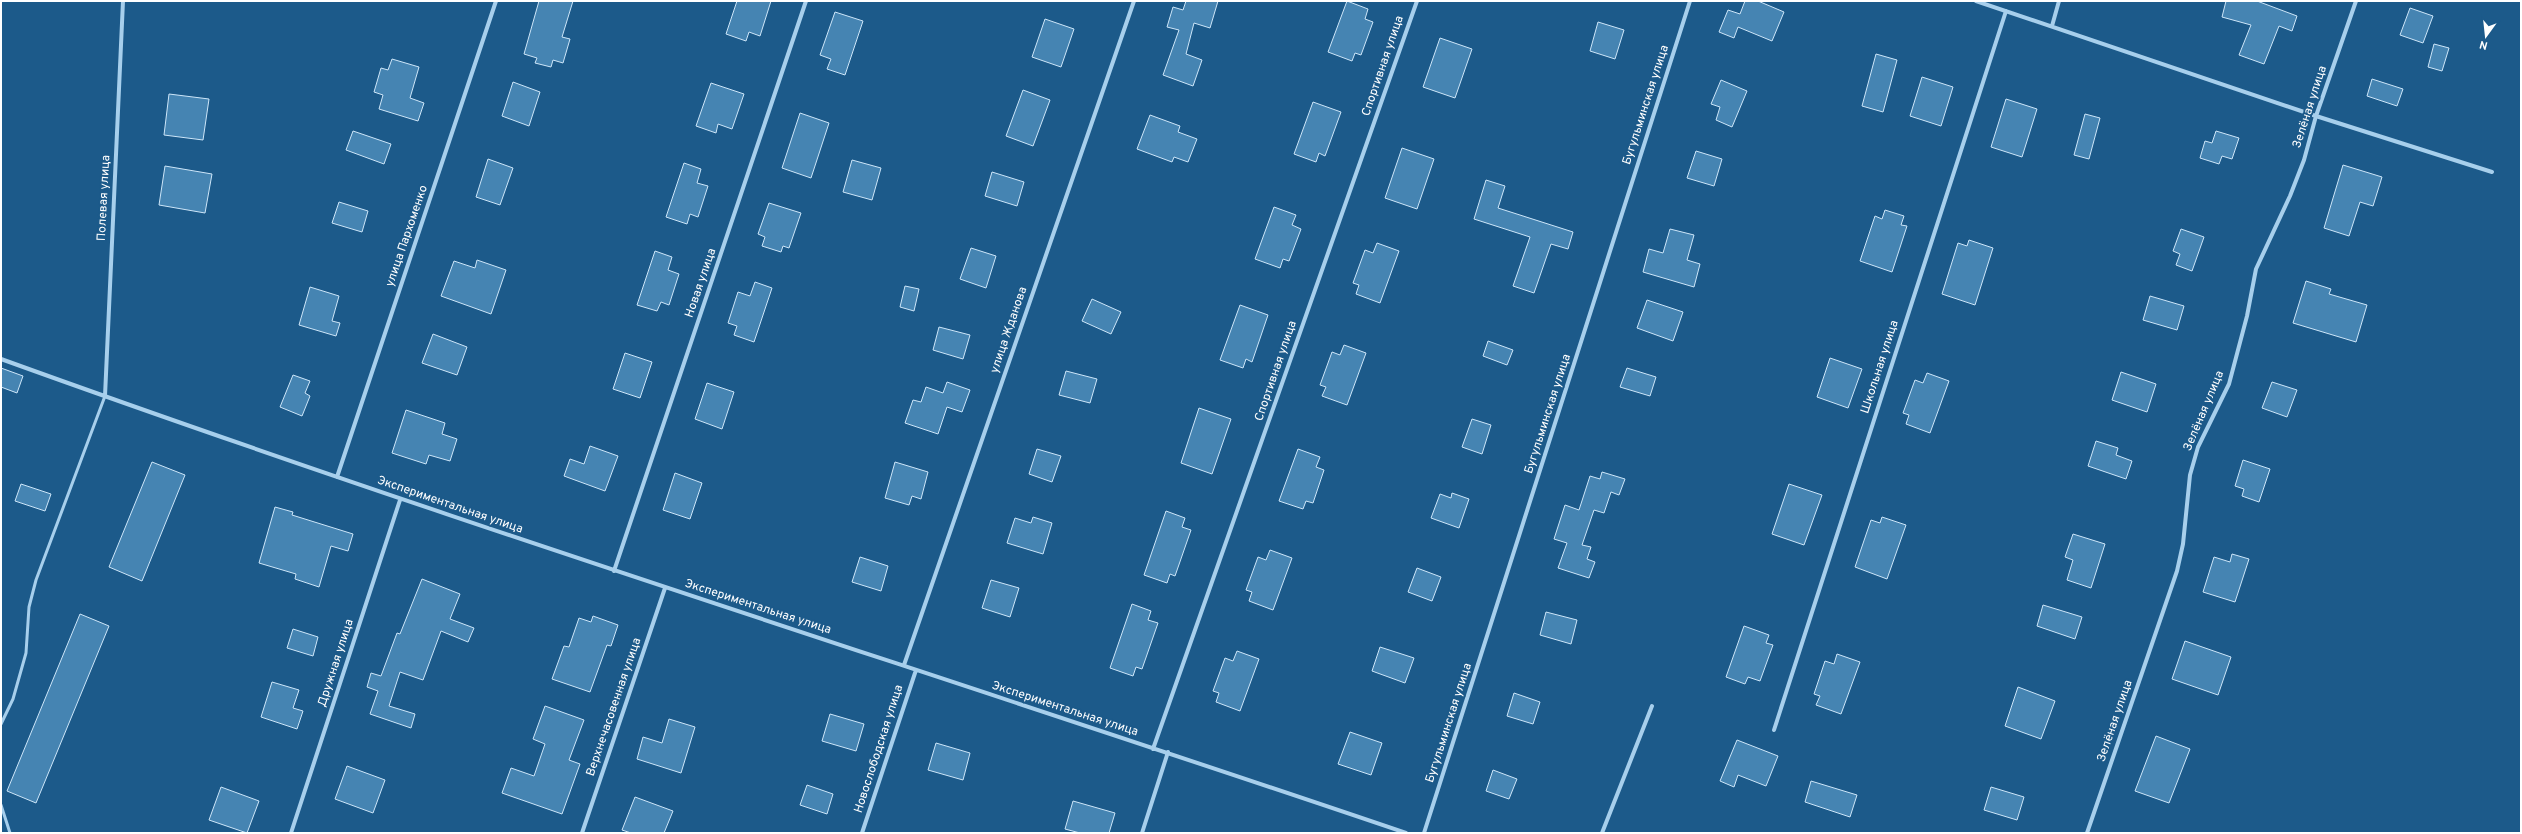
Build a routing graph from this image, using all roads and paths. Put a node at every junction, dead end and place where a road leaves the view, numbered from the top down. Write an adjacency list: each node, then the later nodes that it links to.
1 (122, 1): 15 (street, Полевая улица)
2 (496, 1): 16 (street, улица Пархоменко)
3 (806, 1): 18 (street, Новая улица)
4 (1134, 1): 20 (street, улица Жданова)
5 (1417, 1): 25 (street, Спортивная улица)
6 (1690, 1): 34 (street, Бугульминская улица)
7 (1976, 1): 10 (street)
8 (2059, 1): 11 (street)
9 (2356, 1): 12 (street, Зелёная улица)
10 (2006, 11): 11 (street); 24 (street, Школьная улица)
11 (2052, 26): 12 (street)
12 (2316, 116): 13 (street); 36 (street, Зелёная улица)
13 (2492, 172)
14 (1, 359): 15 (street, Экспериментальная улица)
15 (105, 396): 16 (street, Экспериментальная улица); 23 (lane)
16 (337, 477): 17 (street, Экспериментальная улица)
17 (400, 500): 18 (street, Экспериментальная улица); 29 (street, Дружная улица)
18 (614, 571): 19 (street, Экспериментальная улица)
19 (665, 588): 20 (street, Экспериментальная улица); 30 (street, Верхнечасовенная улица)
20 (904, 665): 21 (street, Экспериментальная улица)
21 (916, 670): 25 (street, Экспериментальная улица); 31 (street, Новослободская улица)
22 (1652, 706): 35 (street)
23 (1, 724)
24 (1774, 730)
25 (1153, 748): 26 (street, Экспериментальная улица)
26 (1168, 752): 32 (street); 33 (street, Экспериментальная улица)
27 (1, 805): 28 (lane)
28 (10, 833)
29 (291, 833)
30 (582, 833)
31 (862, 833)
32 (1142, 833)
33 (1406, 833)
34 (1424, 833)
35 (1602, 833)
36 (2087, 833)

